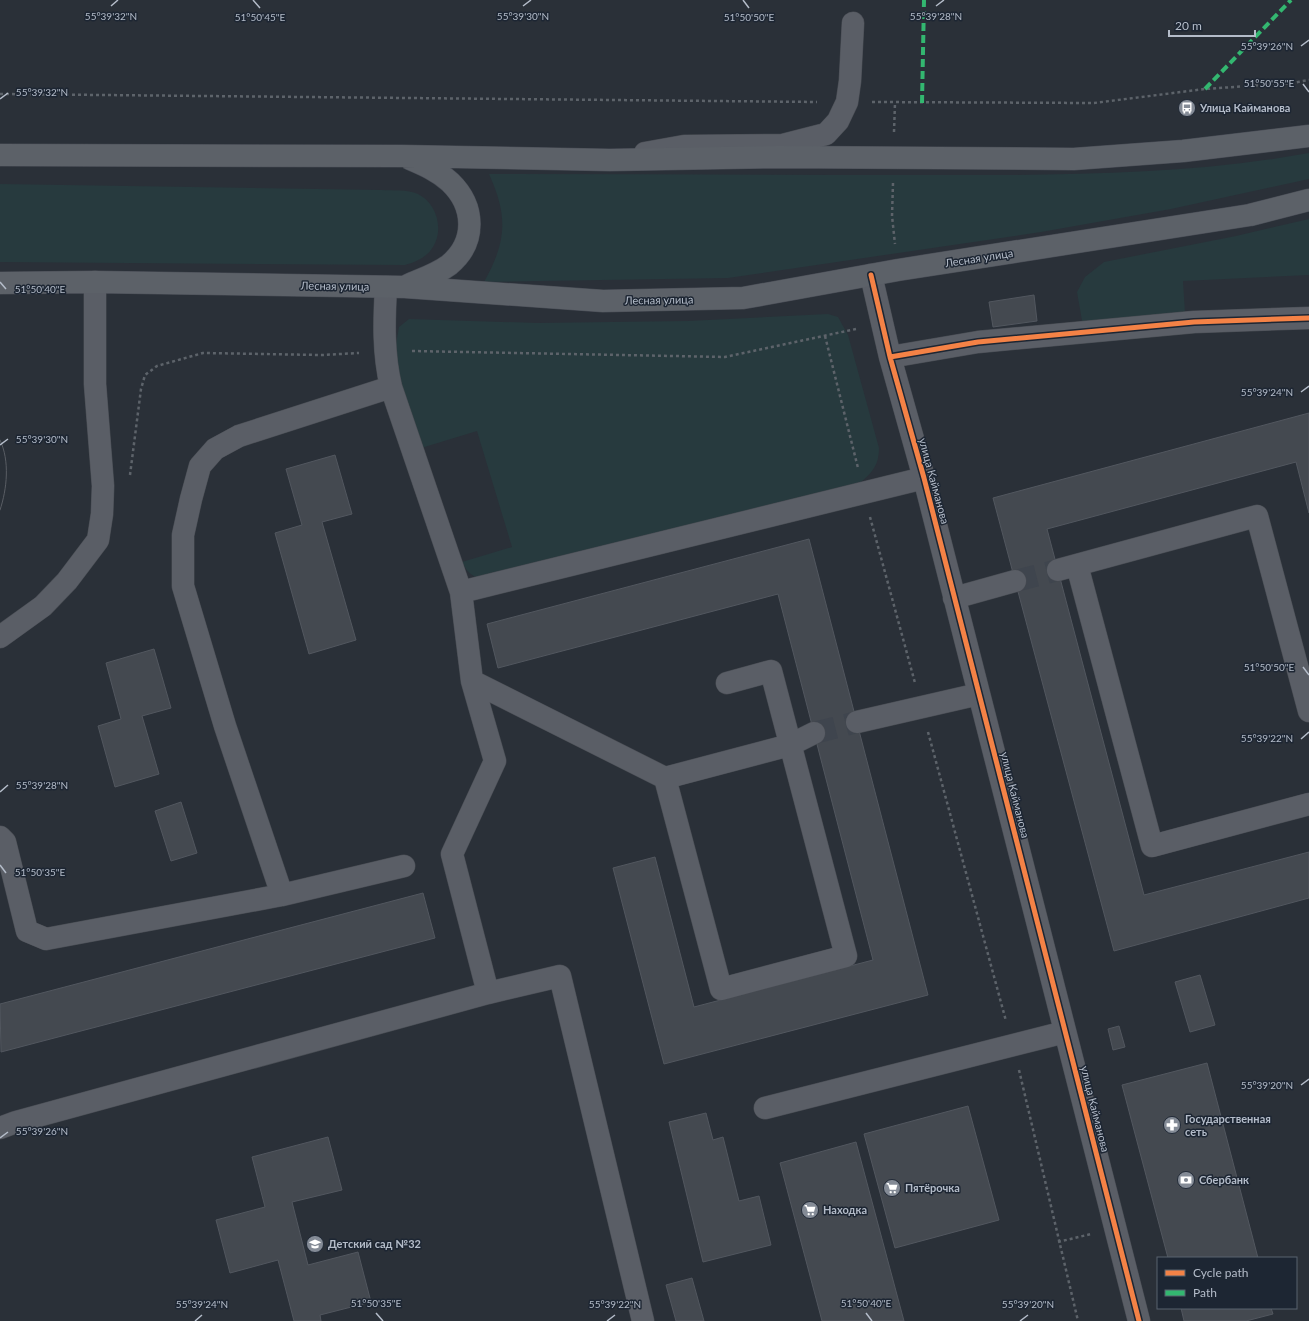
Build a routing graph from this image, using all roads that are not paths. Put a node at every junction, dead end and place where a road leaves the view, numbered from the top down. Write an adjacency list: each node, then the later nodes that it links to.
1 (853, 23): 5 (street)
2 (1309, 136): 5 (main road)
3 (0, 155): 4 (main road)
4 (402, 156): 5 (main road); 10 (main road)
5 (610, 160)
6 (1309, 200): 7 (main road, Лесная улица)
7 (871, 275): 10 (main road, Лесная улица); 12 (street, улица Кайманова)
8 (95, 282): 9 (main road, Лесная улица); 10 (main road, Лесная улица); 18 (street)
9 (0, 283)
10 (395, 287): 13 (street)
11 (1309, 318): 12 (street)
12 (890, 357): 14 (street, улица Кайманова)
13 (392, 387): 16 (street); 31 (street)
14 (924, 478): 16 (street); 17 (street, улица Кайманова)
15 (1015, 581): 17 (street)
16 (461, 592): 20 (street)
17 (954, 598): 22 (street, улица Кайманова)
18 (0, 637)
19 (1305, 678): 23 (street); 28 (street)
20 (472, 681): 27 (street); 32 (street)
21 (727, 683): 26 (street)
22 (979, 694): 24 (street); 33 (street, улица Кайманова)
23 (1309, 711)
24 (857, 722)
25 (814, 733): 26 (street)
26 (790, 744): 27 (street); 27 (street)
27 (665, 778)
28 (1309, 804)
29 (0, 837): 31 (street)
30 (404, 866): 31 (street)
31 (282, 894)
32 (488, 993): 35 (street); 36 (street)
33 (1065, 1032): 34 (street); 37 (street, улица Кайманова)
34 (765, 1108)
35 (0, 1128)
36 (643, 1321)
37 (1139, 1321)

